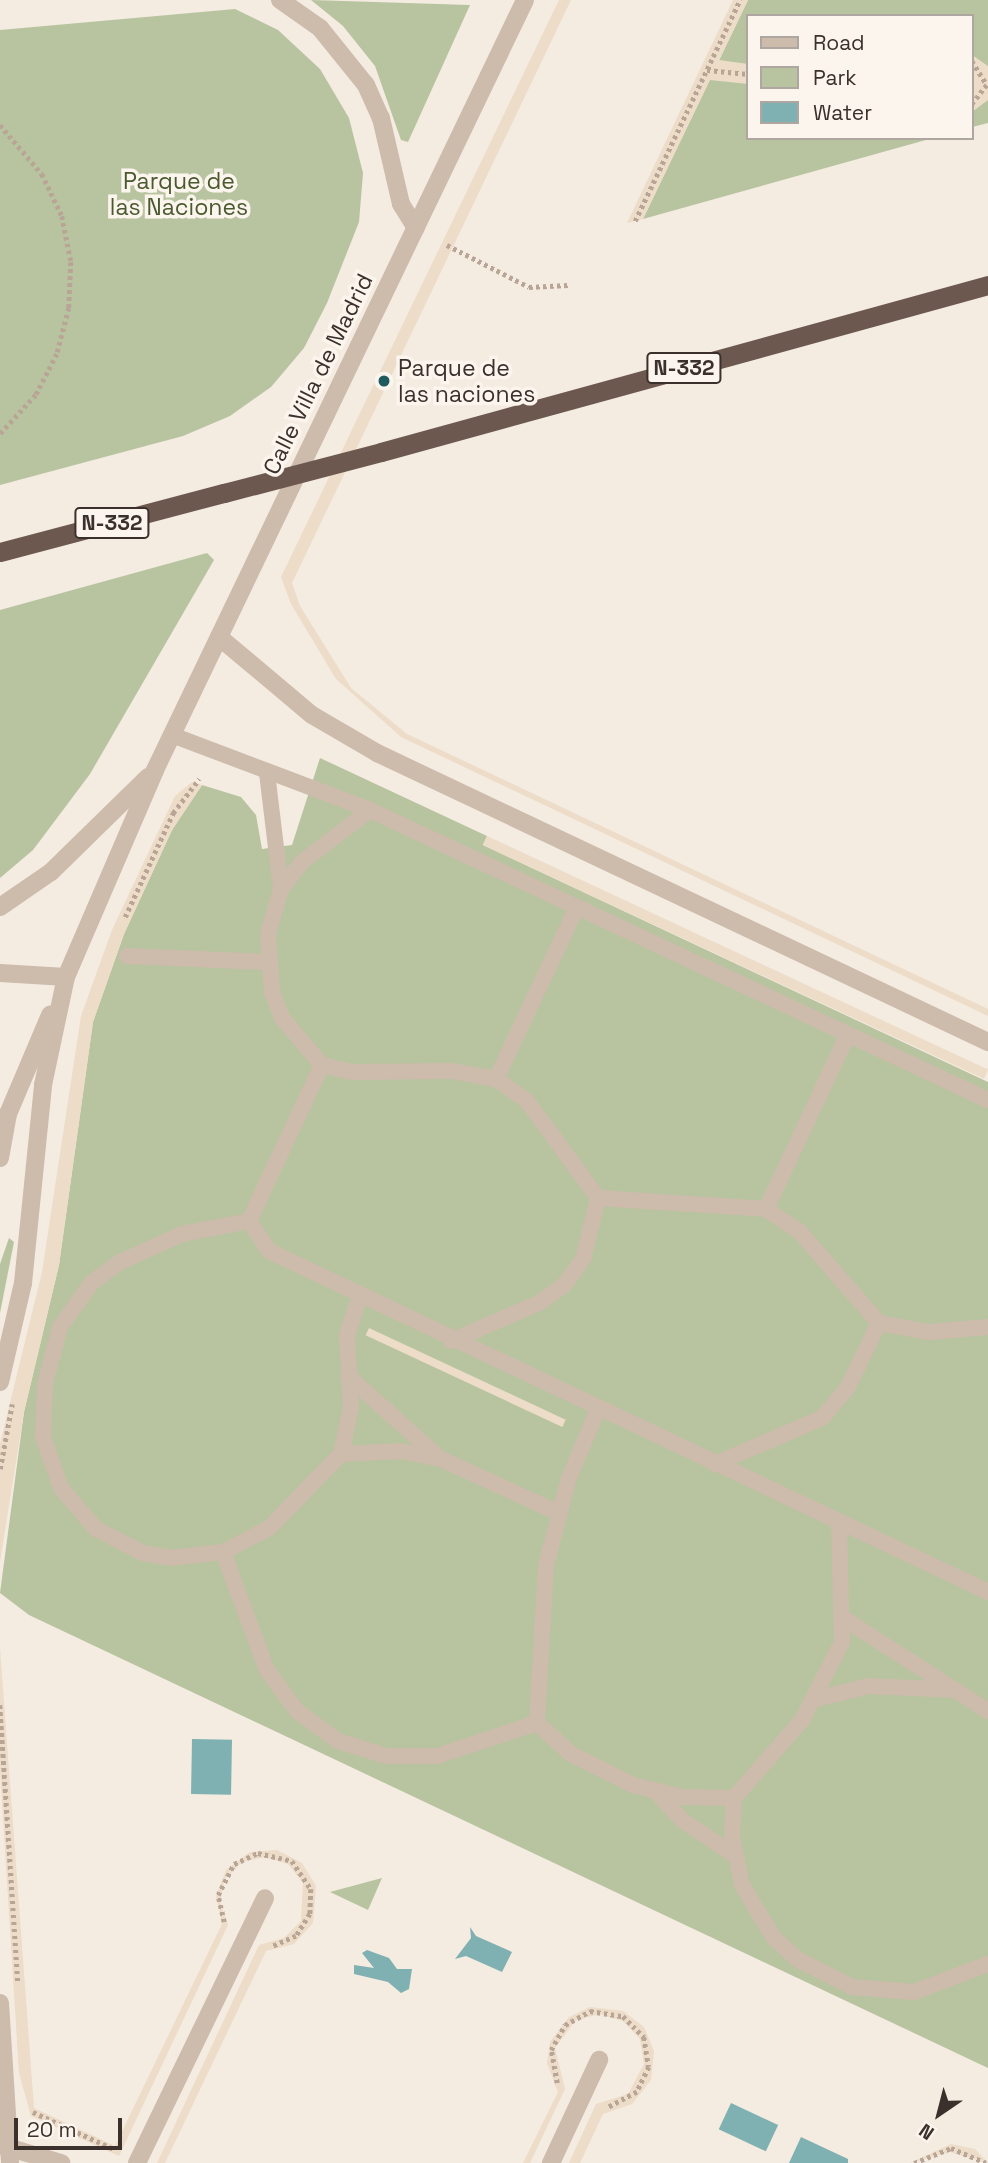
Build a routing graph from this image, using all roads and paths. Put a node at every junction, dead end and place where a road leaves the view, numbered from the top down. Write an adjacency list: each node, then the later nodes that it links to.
1 (281, 0): 10 (street)
2 (525, 0): 10 (street, Calle Villa de Madrid)
3 (740, 0): 5 (path)
4 (974, 64): 7 (path)
5 (707, 69): 6 (path); 9 (path)
6 (746, 74)
7 (974, 101)
8 (0, 125): 14 (path)
9 (635, 221)
10 (416, 228): 16 (street, Calle Villa de Madrid)
11 (447, 245): 12 (path)
12 (568, 285)
13 (988, 285): 15 (highway, N-332, bridge)
14 (0, 434)
15 (0, 552)
16 (219, 637): 17 (street, Calle Villa de Madrid); 31 (street)
17 (172, 735): 18 (street, Calle Villa de Madrid); 19 (lane)
18 (155, 770): 23 (street); 29 (street, Calle Villa de Madrid)
19 (267, 773): 21 (lane); 22 (lane)
20 (199, 779): 25 (path)
21 (370, 810): 22 (lane); 24 (lane)
22 (281, 889): 27 (lane)
23 (0, 907)
24 (577, 907): 30 (lane); 33 (lane)
25 (118, 932)
26 (127, 957): 27 (lane)
27 (267, 962): 32 (lane)
28 (0, 973): 29 (street)
29 (66, 977): 35 (street); 45 (street)
30 (848, 1034): 34 (lane); 38 (lane)
31 (988, 1042)
32 (322, 1065): 33 (lane); 39 (lane)
33 (496, 1079): 37 (lane)
34 (988, 1100)
35 (4, 1107): 36 (street)
36 (0, 1158)
37 (597, 1198): 38 (lane); 43 (lane)
38 (766, 1209): 41 (lane)
39 (249, 1221): 40 (lane); 53 (lane)
40 (359, 1297): 43 (lane); 44 (lane)
41 (879, 1323): 42 (lane); 49 (lane)
42 (988, 1327)
43 (451, 1340): 46 (lane)
44 (348, 1377): 47 (lane); 48 (lane)
45 (8, 1385): 50 (path)
46 (598, 1409): 49 (lane); 51 (lane)
47 (341, 1454): 48 (lane); 53 (lane)
48 (441, 1459): 51 (lane)
49 (715, 1464): 52 (lane)
50 (0, 1469)
51 (559, 1513): 60 (lane)
52 (839, 1522): 54 (lane); 55 (lane)
53 (223, 1552): 60 (lane)
54 (985, 1586)
55 (846, 1620): 56 (lane); 57 (lane)
56 (959, 1690): 57 (lane); 59 (lane)
57 (816, 1699): 62 (lane)
58 (0, 1705): 68 (path)
59 (988, 1711)
60 (537, 1723): 61 (lane)
61 (656, 1792): 62 (lane); 63 (lane)
62 (734, 1798): 63 (lane)
63 (734, 1855): 67 (lane)
64 (265, 1898): 76 (street)
65 (219, 1937): 66 (path)
66 (263, 1948)
67 (988, 1964)
68 (18, 1988)
69 (0, 2003): 73 (street)
70 (599, 2060): 77 (street)
71 (27, 2106): 72 (path)
72 (123, 2138)
73 (4, 2144): 74 (street); 75 (street)
74 (10, 2163)
75 (61, 2163)
76 (136, 2163)
77 (551, 2163)
78 (914, 2163): 79 (path)
79 (986, 2163)

